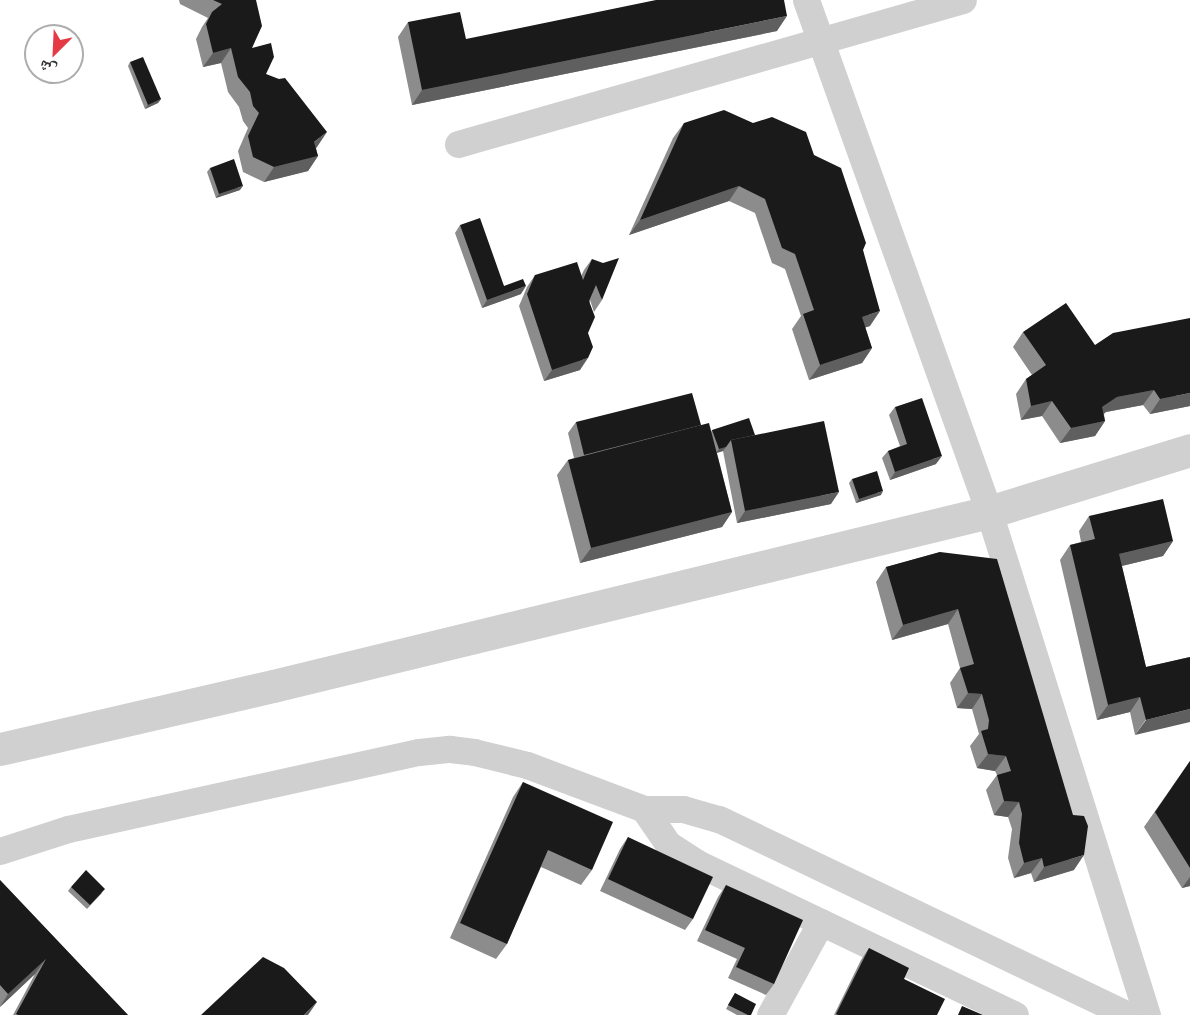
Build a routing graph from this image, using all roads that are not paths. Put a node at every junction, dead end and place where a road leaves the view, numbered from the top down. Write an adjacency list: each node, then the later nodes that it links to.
1 (806, 0): 3 (street)
2 (963, 0): 3 (street)
3 (821, 40): 4 (street); 6 (street)
4 (458, 144)
5 (1190, 450): 6 (street)
6 (988, 512): 7 (street); 14 (street)
7 (0, 749)
8 (644, 809): 9 (street); 10 (street); 13 (street)
9 (0, 851)
10 (821, 922): 11 (street); 12 (street)
11 (770, 1015)
12 (1015, 1015)
13 (1128, 1015)
14 (1147, 1015)

